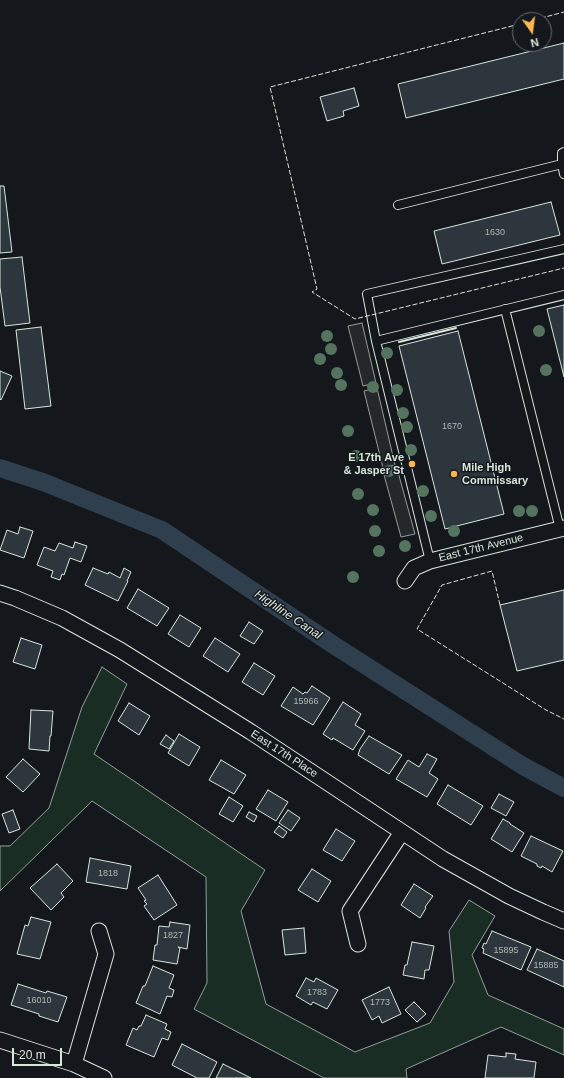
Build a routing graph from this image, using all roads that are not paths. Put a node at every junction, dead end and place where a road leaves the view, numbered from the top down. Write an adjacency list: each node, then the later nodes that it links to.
1 (564, 152): 2 (lane)
2 (562, 164): 3 (lane); 4 (lane)
3 (564, 174)
4 (398, 205)
5 (564, 249): 8 (lane)
6 (564, 295): 7 (lane)
7 (505, 309): 8 (lane); 9 (lane)
8 (376, 341): 10 (lane)
9 (562, 528): 10 (street, East 17th Avenue)
10 (430, 561): 11 (street, East 17th Avenue)
11 (405, 581)
12 (0, 593): 13 (street, East 17th Place)
13 (402, 832): 14 (street, East 17th Place); 16 (street)
14 (564, 920)
15 (99, 931): 18 (street)
16 (358, 944)
17 (0, 1040): 18 (street)
18 (74, 1064): 19 (street)
19 (104, 1078)

